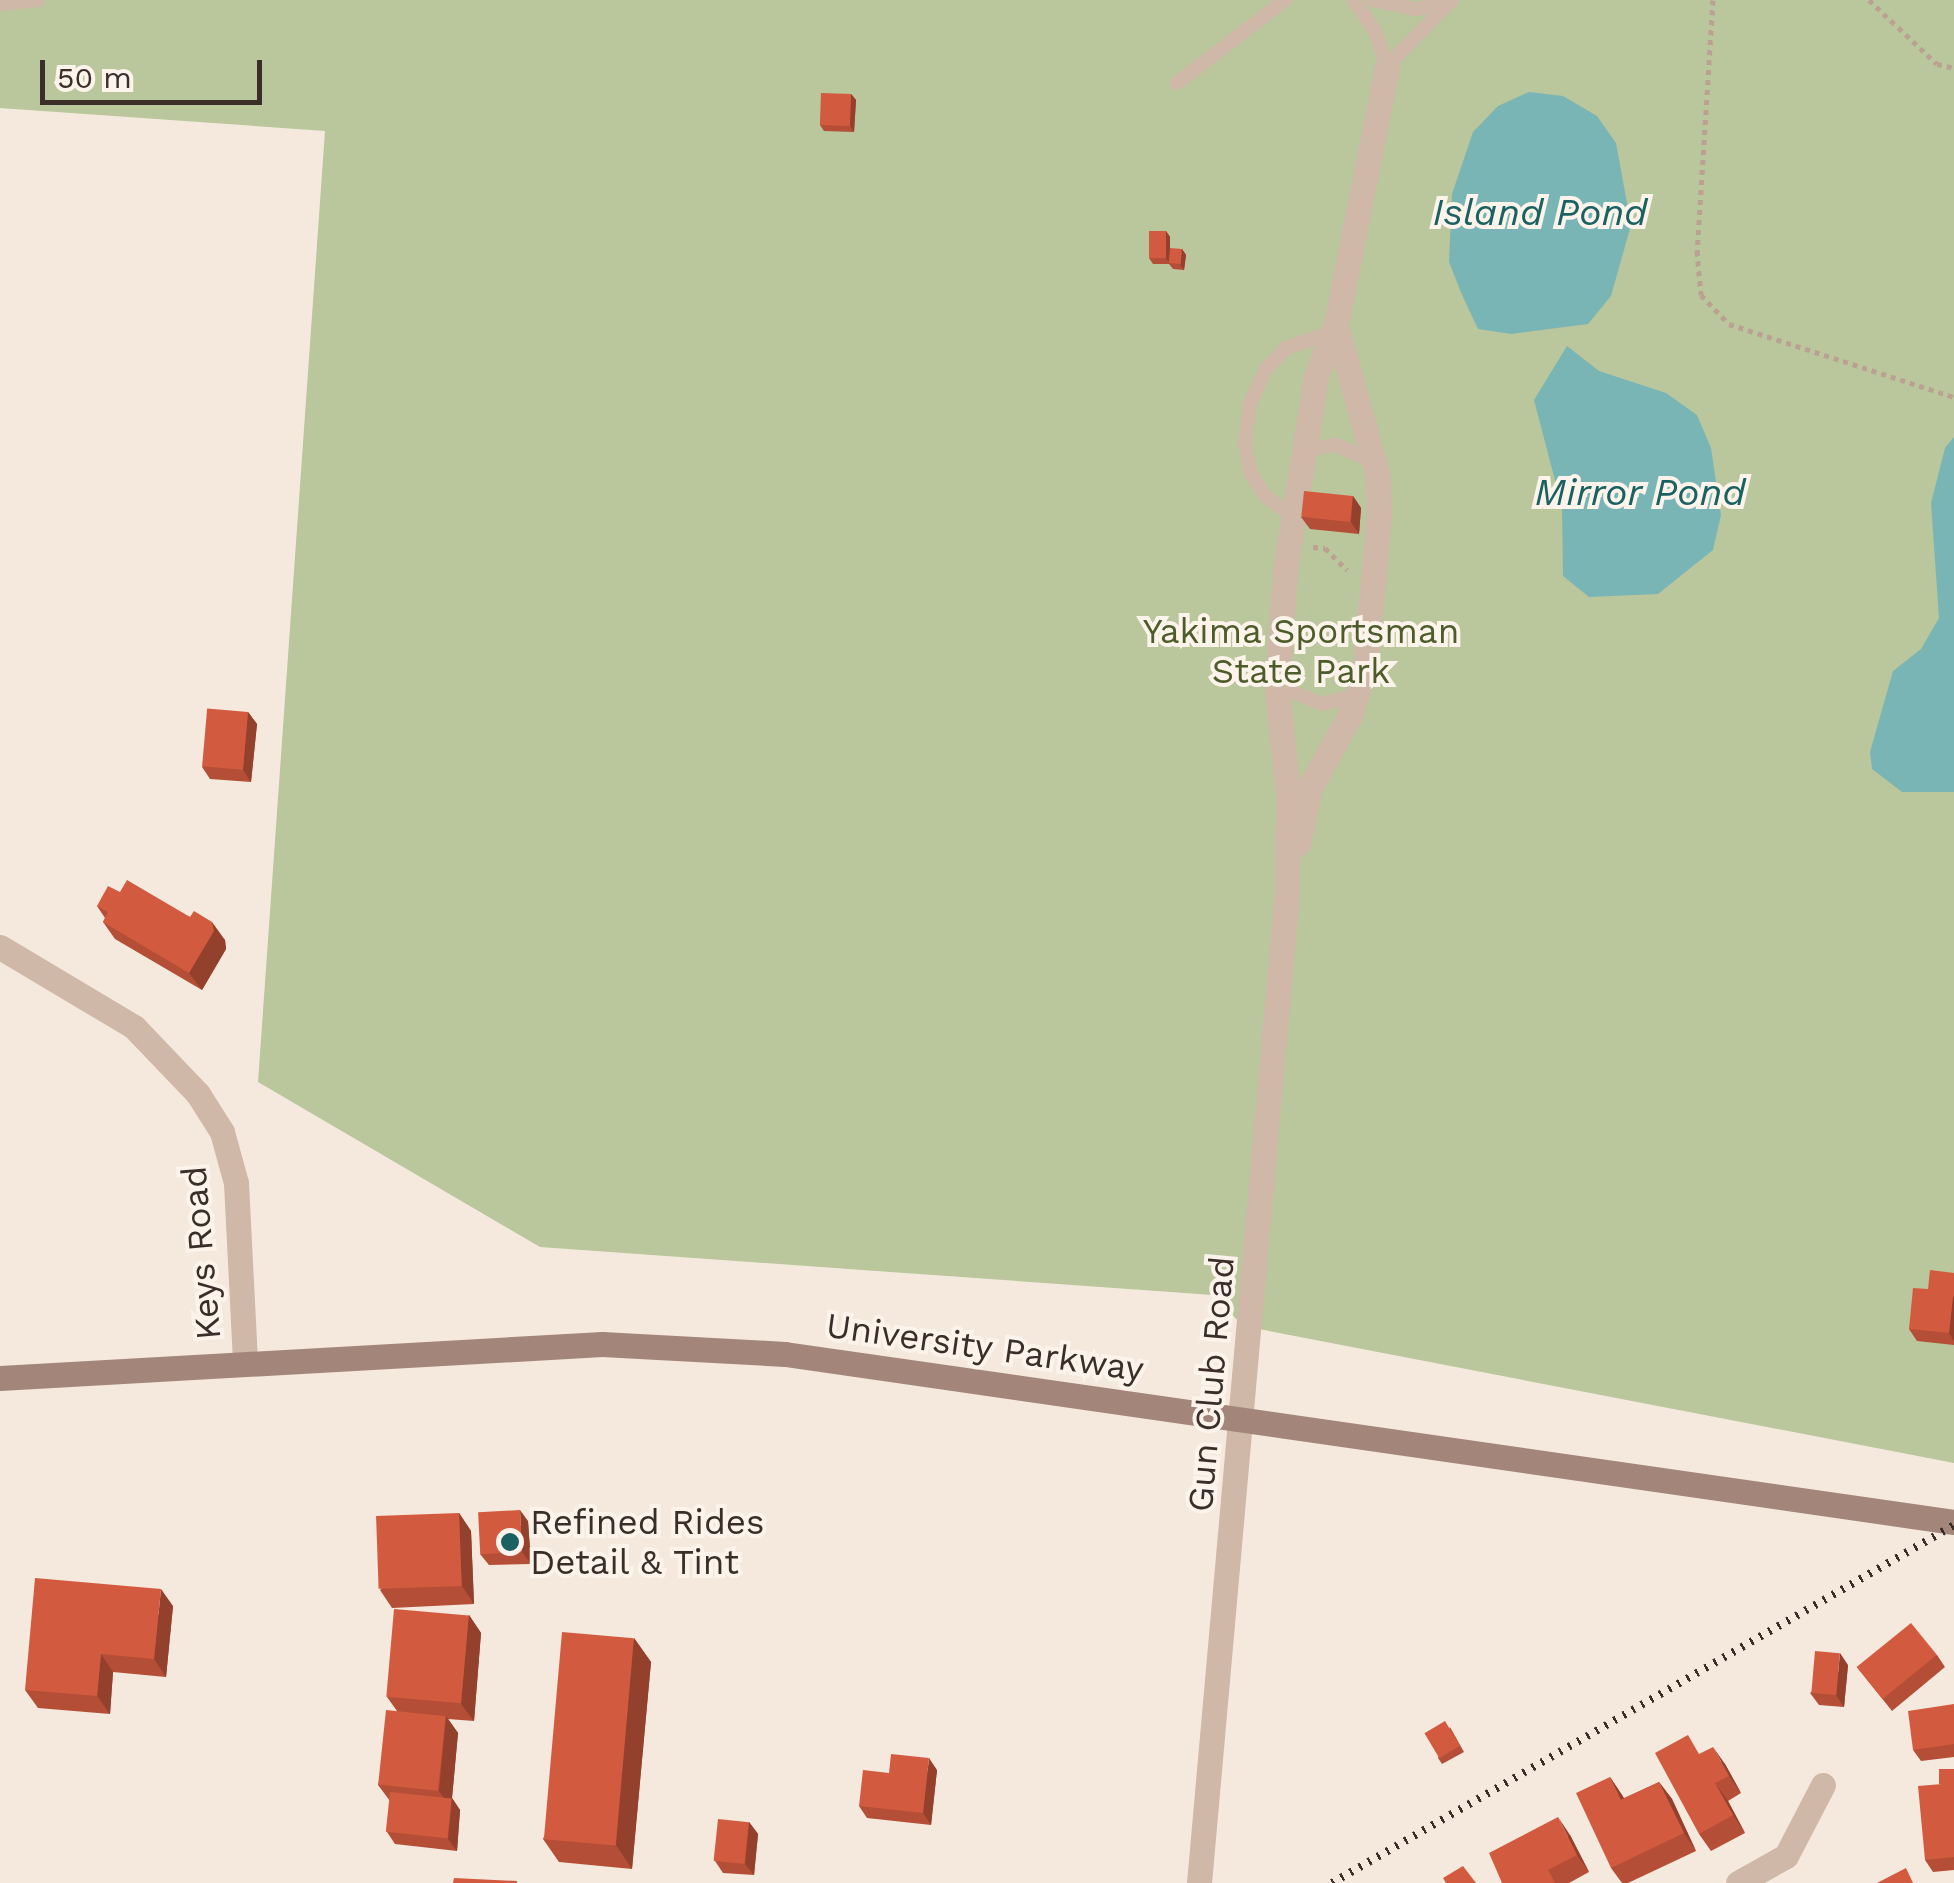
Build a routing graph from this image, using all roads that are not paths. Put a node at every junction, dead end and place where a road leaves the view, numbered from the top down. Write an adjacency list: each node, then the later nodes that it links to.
1 (38, 0): 6 (lane)
2 (1285, 0): 8 (lane)
3 (1354, 0): 7 (lane)
4 (1372, 0): 5 (lane)
5 (1450, 2): 7 (lane)
6 (0, 4)
7 (1387, 66): 9 (street, Gun Club Road)
8 (1178, 83)
9 (1335, 328): 10 (street, Gun Club Road); 11 (street, Gun Club Road); 12 (lane)
10 (1304, 451): 11 (lane); 12 (street, Gun Club Road)
11 (1374, 463): 14 (street, Gun Club Road)
12 (1294, 517): 13 (street, Gun Club Road)
13 (1277, 686): 14 (lane); 15 (street, Gun Club Road)
14 (1356, 695): 15 (street, Gun Club Road)
15 (1287, 890): 19 (street, Gun Club Road)
16 (0, 947): 17 (street, Keys Road)
17 (245, 1362): 18 (main road, University Parkway); 19 (main road, University Parkway)
18 (0, 1378)
19 (1244, 1419): 20 (main road, University Parkway); 22 (street, Gun Club Road)
20 (1954, 1522)
21 (1823, 1786): 23 (street)
22 (1200, 1883)
23 (1738, 1883)

